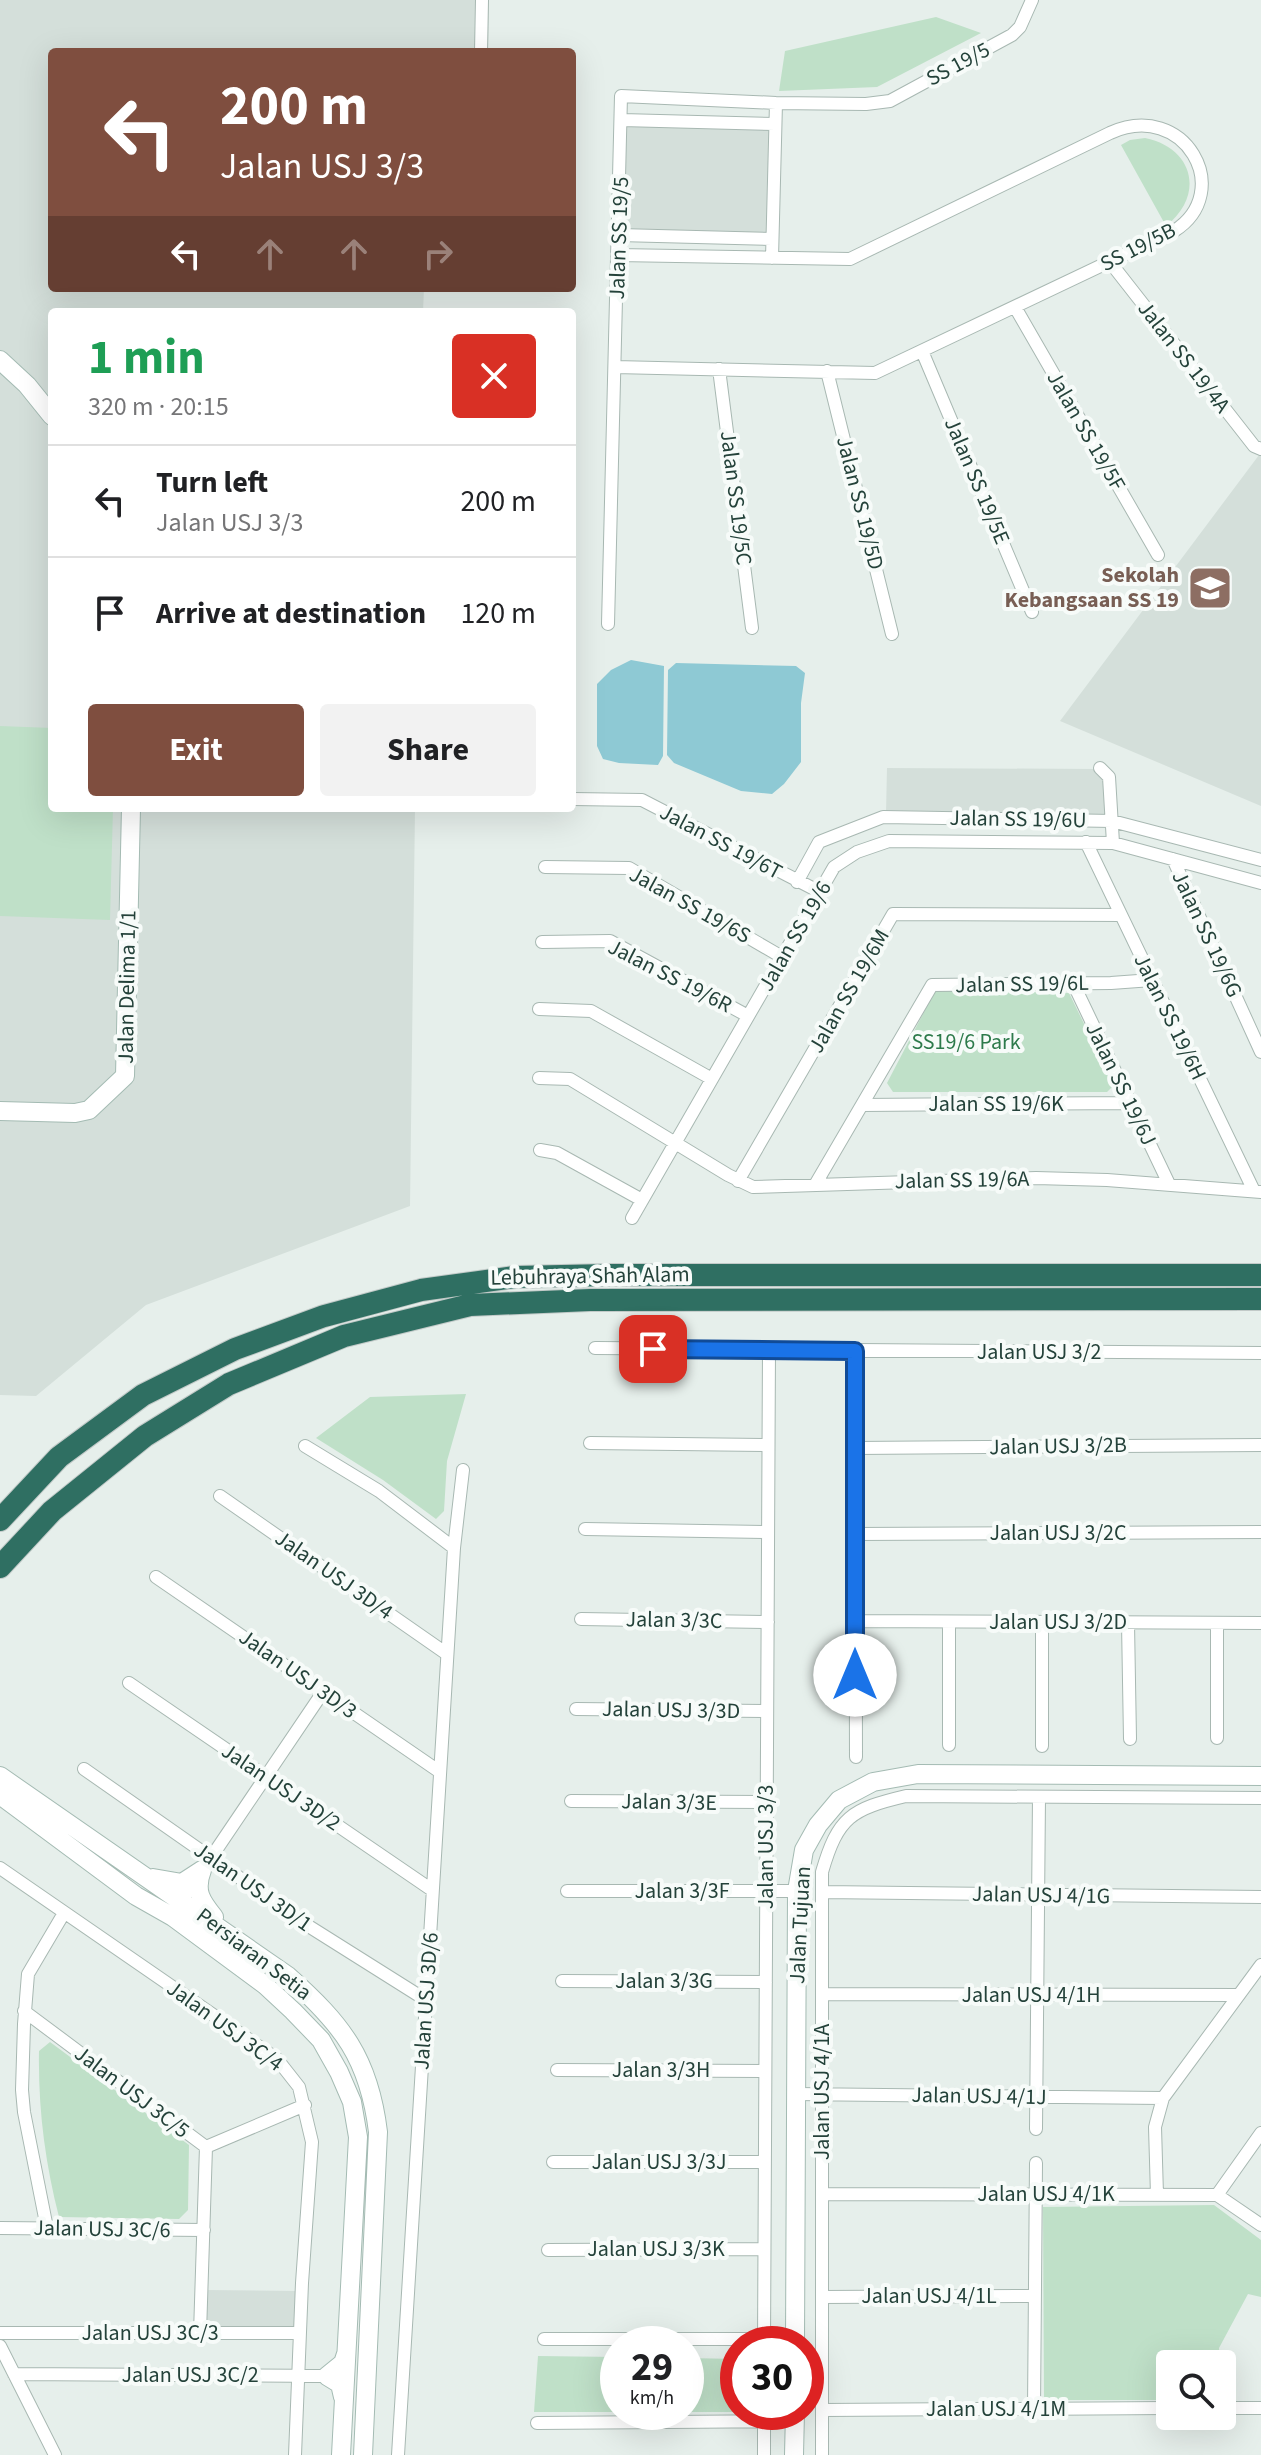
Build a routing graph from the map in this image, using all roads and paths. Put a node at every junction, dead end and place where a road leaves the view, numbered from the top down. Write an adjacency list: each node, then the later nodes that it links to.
1 (482, 0): 3 (street)
2 (1032, 0): 4 (street, SS 19/5)
3 (481, 48)
4 (776, 103): 5 (street); 6 (street)
5 (622, 120): 6 (street); 7 (street, Jalan SS 19/5)
6 (775, 124): 8 (street)
7 (619, 235): 8 (street); 9 (street, Jalan SS 19/5)
8 (772, 239): 10 (street)
9 (618, 255): 10 (street, SS 19/5B); 15 (street, Jalan SS 19/5)
10 (772, 258): 11 (street, SS 19/5B)
11 (1110, 262): 12 (street, SS 19/5B); 19 (street, Jalan SS 19/4A)
12 (1015, 307): 13 (street, SS 19/5B); 20 (street, Jalan SS 19/5F)
13 (922, 351): 17 (street, SS 19/5B); 21 (street, Jalan SS 19/5E)
14 (0, 360): 18 (main road)
15 (615, 367): 16 (street, SS 19/5B); 22 (street, Jalan SS 19/5)
16 (719, 369): 17 (street, SS 19/5B); 23 (street, Jalan SS 19/5C)
17 (827, 371): 24 (street, Jalan SS 19/5D)
18 (48, 411)
19 (1261, 449)
20 (1158, 555)
21 (1032, 612)
22 (608, 624)
23 (752, 628)
24 (892, 634)
25 (1100, 768): 28 (street)
26 (576, 799): 34 (street, Jalan SS 19/6T)
27 (131, 812): 49 (main road, Jalan Delima 1/1)
28 (1112, 821): 30 (street); 32 (street, Jalan SS 19/6U); 34 (street, Jalan SS 19/6U)
29 (1086, 842): 30 (street, Jalan SS 19/6); 36 (street, Jalan SS 19/6); 37 (street, Jalan SS 19/6H)
30 (1113, 843): 31 (street, Jalan SS 19/6)
31 (1173, 859): 35 (street, Jalan SS 19/6); 44 (street, Jalan SS 19/6G)
32 (1261, 860)
33 (545, 867): 39 (street, Jalan SS 19/6S)
34 (797, 882): 36 (street, Jalan SS 19/6T)
35 (1261, 883)
36 (820, 892): 39 (street, Jalan SS 19/6)
37 (1121, 915): 40 (street, Jalan SS 19/6H); 52 (street, Jalan SS 19/6M)
38 (542, 942): 43 (street, Jalan SS 19/6R)
39 (782, 957): 43 (street, Jalan SS 19/6)
40 (1152, 980): 41 (street, Jalan SS 19/6L); 55 (street, Jalan SS 19/6H)
41 (1073, 983): 47 (street, Jalan SS 19/6J); 48 (street, Jalan SS 19/6L)
42 (539, 1009): 46 (street)
43 (748, 1016): 46 (street, Jalan SS 19/6)
44 (1261, 1052)
45 (539, 1078): 50 (street, Jalan SS 19/6A)
46 (712, 1079): 50 (street, Jalan SS 19/6)
47 (1130, 1103): 48 (street, Jalan SS 19/6K); 53 (street, Jalan SS 19/6J)
48 (862, 1105): 54 (street, Jalan SS 19/6L)
49 (0, 1111)
50 (676, 1141): 52 (street, Jalan SS 19/6A); 56 (street, Jalan SS 19/6)
51 (540, 1150): 56 (street)
52 (738, 1181): 54 (street, Jalan SS 19/6A)
53 (1169, 1184): 54 (street, Jalan SS 19/6A); 55 (street, Jalan SS 19/6A)
54 (815, 1185)
55 (1258, 1192)
56 (642, 1200): 57 (street, Jalan SS 19/6)
57 (632, 1218)
58 (1261, 1275): 71 (highway, Lebuhraya Shah Alam)
59 (1261, 1299): 77 (highway, Lebuhraya Shah Alam)
60 (595, 1348): 61 (street)
61 (769, 1350): 62 (street, Jalan USJ 3/2); 65 (street, Jalan USJ 3/3)
62 (855, 1351): 63 (street, Jalan USJ 3/2); 68 (street)
63 (1261, 1353)
64 (590, 1443): 65 (street)
65 (768, 1445): 73 (street, Jalan USJ 3/3)
66 (1261, 1445): 68 (street, Jalan USJ 3/2B)
67 (305, 1446): 76 (street)
68 (855, 1448): 75 (street)
69 (463, 1470): 76 (street, Jalan USJ 3D/6)
70 (220, 1496): 87 (street, Jalan USJ 3D/4)
71 (0, 1520)
72 (585, 1529): 73 (street)
73 (768, 1532): 81 (street, Jalan USJ 3/3)
74 (1261, 1532): 75 (street, Jalan USJ 3/2C)
75 (855, 1534): 80 (street)
76 (454, 1548): 87 (street, Jalan USJ 3D/6)
77 (0, 1567)
78 (156, 1577): 89 (street, Jalan USJ 3D/3)
79 (581, 1619): 81 (street, Jalan 3/3C)
80 (855, 1621): 82 (street, Jalan USJ 3/2D); 96 (street)
81 (768, 1622): 91 (street, Jalan USJ 3/3)
82 (949, 1622): 83 (street, Jalan USJ 3/2D); 94 (street)
83 (1042, 1622): 84 (street, Jalan USJ 3/2D); 95 (street)
84 (1128, 1623): 85 (street, Jalan USJ 3/2D); 93 (street)
85 (1217, 1623): 86 (street, Jalan USJ 3/2D); 92 (street)
86 (1261, 1623)
87 (447, 1654): 98 (street, Jalan USJ 3D/6)
88 (129, 1683): 100 (street, Jalan USJ 3D/2)
89 (323, 1692): 98 (street, Jalan USJ 3D/3); 100 (street)
90 (576, 1709): 91 (street, Jalan USJ 3/3D)
91 (767, 1711): 106 (street, Jalan USJ 3/3)
92 (1217, 1738)
93 (1130, 1739)
94 (949, 1745)
95 (1042, 1746)
96 (856, 1757)
97 (84, 1769): 107 (street, Jalan USJ 3D/1)
98 (440, 1772): 110 (street, Jalan USJ 3D/6)
99 (0, 1776): 109 (main road, Persiaran Setia)
100 (266, 1776): 107 (street); 110 (street, Jalan USJ 3D/2)
101 (1261, 1776): 113 (main road, Jalan Tujuan)
102 (0, 1795): 117 (main road, Persiaran Setia)
103 (1039, 1797): 104 (street, Jalan USJ 4/1A); 114 (street, Jalan USJ 4/1A); 115 (street)
104 (1261, 1798)
105 (571, 1801): 106 (street, Jalan 3/3E)
106 (766, 1802): 112 (street, Jalan USJ 3/3)
107 (206, 1864): 109 (main road); 117 (street); 119 (main road); 126 (street, Jalan USJ 3D/1)
108 (0, 1868): 118 (street, Jalan USJ 3C/4)
109 (147, 1877): 117 (main road, Persiaran Setia)
110 (432, 1890): 126 (street, Jalan USJ 3D/6)
111 (567, 1891): 112 (street, Jalan 3/3F)
112 (766, 1891): 113 (street, Jalan 3/3F); 122 (street, Jalan USJ 3/3)
113 (797, 1891): 130 (main road, Jalan Tujuan)
114 (822, 1892): 115 (street, Jalan USJ 4/1G); 123 (street, Jalan USJ 4/1A)
115 (1038, 1895): 116 (street, Jalan USJ 4/1G); 124 (street)
116 (1261, 1897)
117 (177, 1909): 119 (main road, Persiaran Setia); 164 (main road, Persiaran Setia)
118 (64, 1913): 127 (street); 134 (street, Jalan USJ 3C/4)
119 (227, 1932): 165 (main road, Persiaran Setia)
120 (1261, 1965): 125 (street)
121 (562, 1981): 122 (street, Jalan 3/3G)
122 (766, 1982): 129 (street, Jalan USJ 3/3)
123 (822, 1994): 124 (street, Jalan USJ 4/1H); 131 (street, Jalan USJ 4/1A)
124 (1037, 1995): 125 (street, Jalan USJ 4/1H); 132 (street)
125 (1239, 1995): 133 (street)
126 (426, 2000): 180 (street, Jalan USJ 3D/6)
127 (24, 2011): 137 (street, Jalan USJ 3C/5); 147 (street)
128 (557, 2070): 129 (street, Jalan 3/3H)
129 (765, 2071): 139 (street, Jalan USJ 3/3)
130 (795, 2094): 131 (street, Jalan USJ 4/1J); 154 (main road, Jalan Tujuan)
131 (822, 2094): 132 (street, Jalan USJ 4/1J); 141 (street, Jalan USJ 4/1A)
132 (1037, 2096): 133 (street, Jalan USJ 4/1J); 135 (street)
133 (1163, 2098): 143 (street)
134 (305, 2105): 137 (street); 158 (street, Jalan USJ 3C/4)
135 (1036, 2129)
136 (1261, 2133): 144 (street)
137 (206, 2147): 148 (street, Jalan USJ 3C/5)
138 (553, 2162): 139 (street, Jalan USJ 3/3J)
139 (764, 2162): 149 (street, Jalan USJ 3/3)
140 (1036, 2163): 142 (street)
141 (822, 2194): 142 (street, Jalan USJ 4/1K); 152 (street, Jalan USJ 4/1A)
142 (1036, 2194): 143 (street, Jalan USJ 4/1K); 151 (street)
143 (1157, 2195): 144 (street, Jalan USJ 4/1K)
144 (1217, 2195): 145 (street)
145 (1261, 2225)
146 (0, 2228): 147 (street, Jalan USJ 3C/6)
147 (47, 2228): 148 (street, Jalan USJ 3C/6)
148 (204, 2230): 157 (street, Jalan USJ 3C/5)
149 (764, 2249): 150 (street, Jalan USJ 3/3K); 153 (street, Jalan USJ 3/3)
150 (548, 2250)
151 (1035, 2296): 152 (street, Jalan USJ 4/1L); 169 (street)
152 (822, 2297): 155 (street, Jalan USJ 4/1A)
153 (764, 2326)
154 (795, 2326)
155 (822, 2326)
156 (0, 2333): 157 (street, Jalan USJ 3C/3)
157 (200, 2333): 158 (street, Jalan USJ 3C/3)
158 (300, 2333): 163 (street, Jalan USJ 3C/4)
159 (544, 2339): 160 (street)
160 (720, 2341)
161 (0, 2346): 162 (street)
162 (14, 2374): 163 (street, Jalan USJ 3C/2); 176 (street)
163 (298, 2376): 164 (street, Jalan USJ 3C/2); 177 (street, Jalan USJ 3C/4)
164 (337, 2376): 165 (street, Jalan USJ 3C/2); 178 (main road)
165 (366, 2376): 179 (main road, Persiaran Setia)
166 (1156, 2408): 169 (street, Jalan USJ 4/1M)
167 (1236, 2408): 168 (street)
168 (1261, 2408)
169 (1034, 2409): 170 (street, Jalan USJ 4/1M)
170 (824, 2410)
171 (720, 2417): 172 (street)
172 (537, 2423)
173 (764, 2430): 181 (street)
174 (794, 2430): 182 (main road)
175 (822, 2430): 183 (street, Jalan USJ 4/1A)
176 (55, 2455)
177 (295, 2455)
178 (341, 2455)
179 (363, 2455)
180 (398, 2455)
181 (764, 2455)
182 (794, 2455)
183 (822, 2455)

